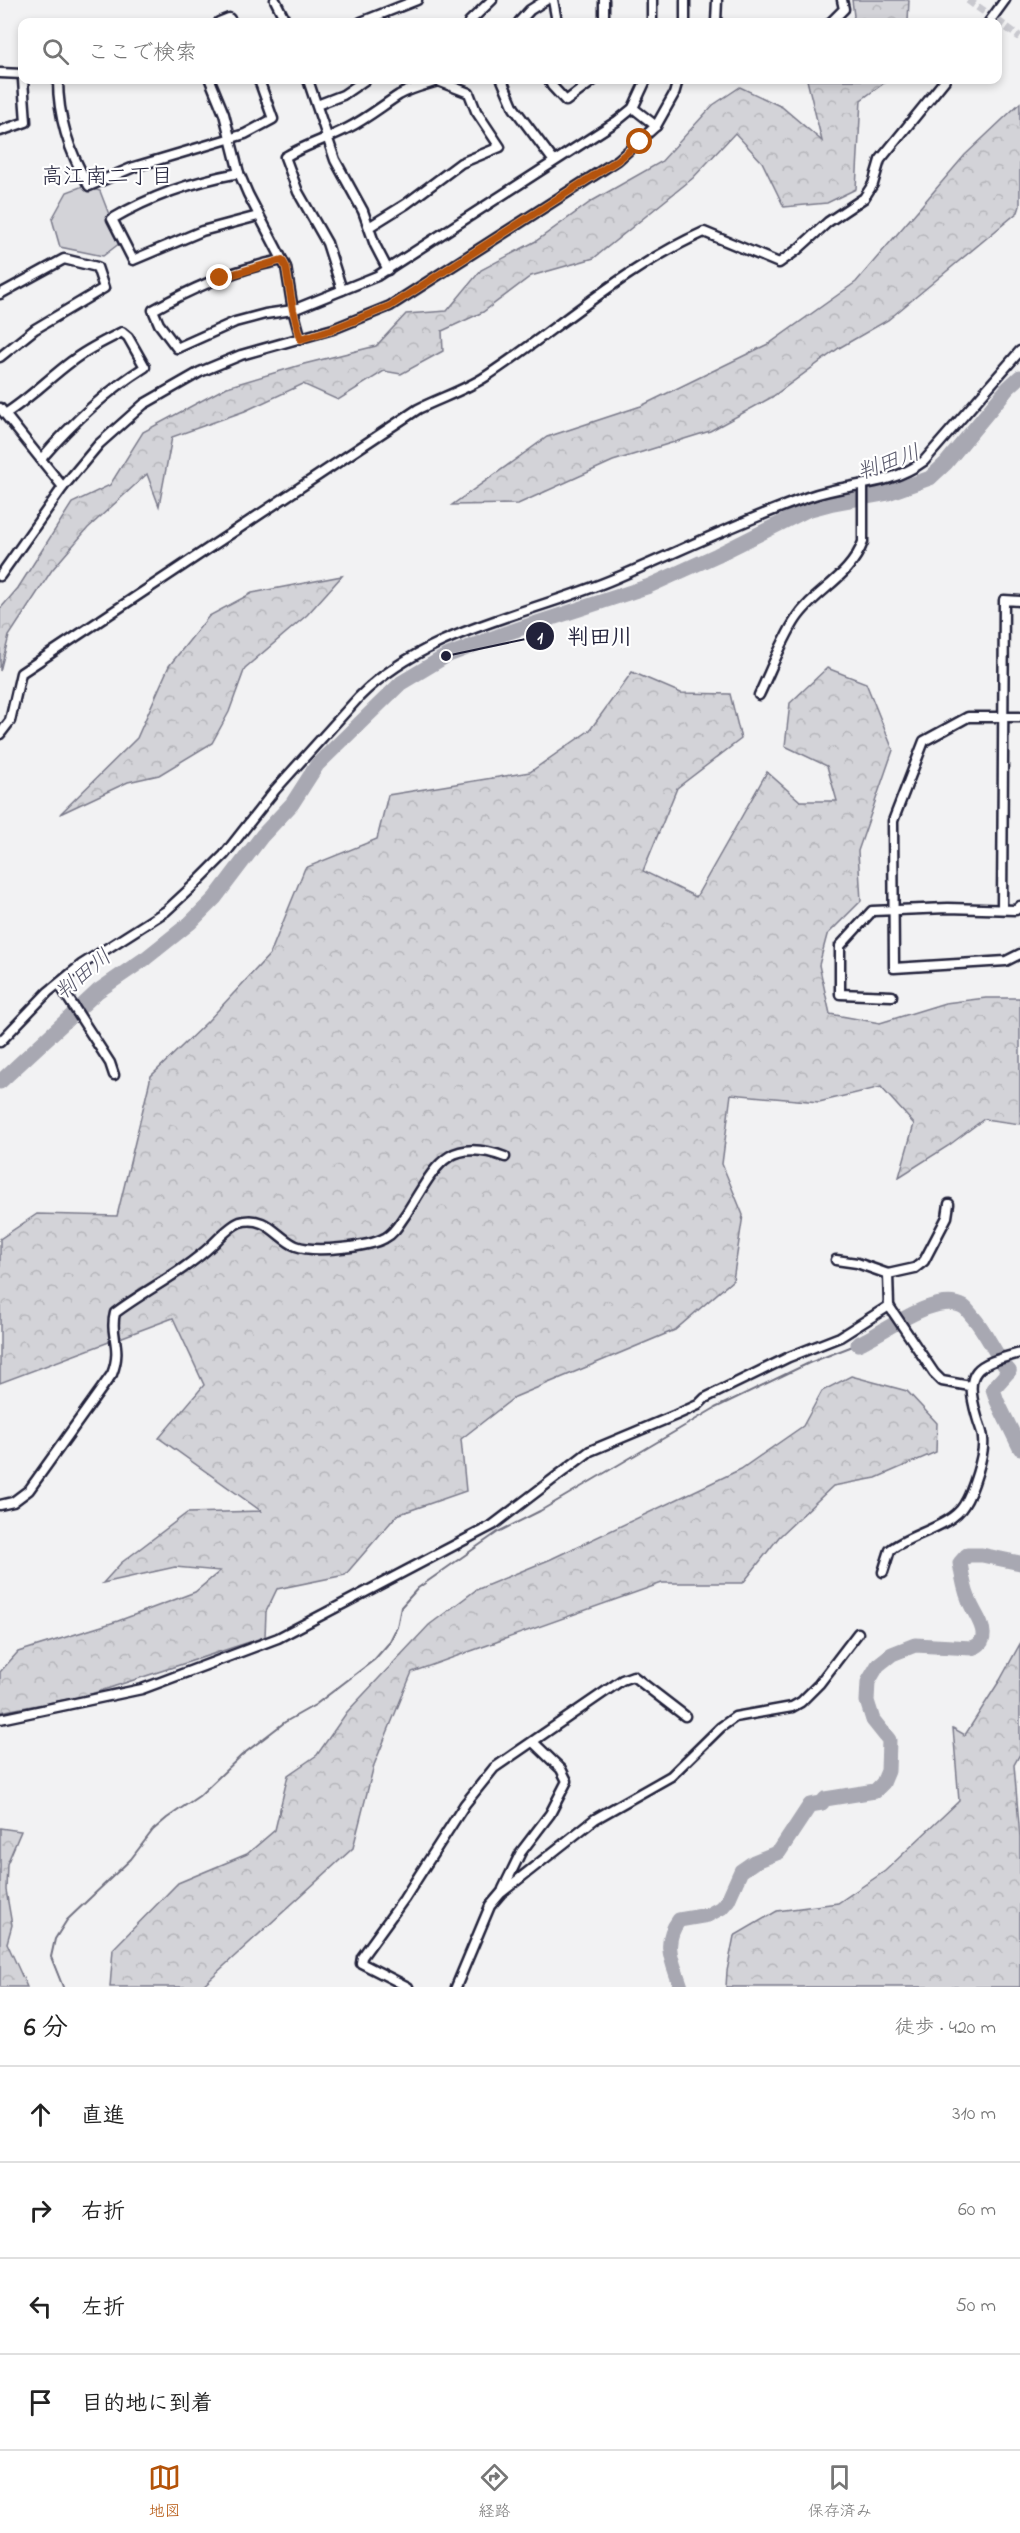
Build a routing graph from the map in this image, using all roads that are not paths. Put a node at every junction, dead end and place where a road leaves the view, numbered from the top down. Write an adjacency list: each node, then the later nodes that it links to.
1 (275, 0): 12 (street)
2 (417, 0): 13 (street)
3 (492, 0): 14 (street)
4 (546, 0): 15 (street)
5 (553, 0): 16 (street)
6 (604, 0): 17 (street)
7 (652, 0): 18 (street)
8 (685, 0): 19 (street)
9 (717, 0): 20 (street)
10 (842, 0): 21 (street)
11 (1005, 0): 22 (street)
12 (284, 18)
13 (371, 18)
14 (473, 18)
15 (523, 18)
16 (555, 18)
17 (604, 18)
18 (652, 18)
19 (685, 18)
20 (716, 18)
21 (835, 18)
22 (992, 18)
23 (0, 74): 24 (street)
24 (18, 74)
25 (23, 84): 42 (street)
26 (58, 84): 43 (street)
27 (211, 84): 43 (street)
28 (260, 84): 43 (street)
29 (309, 84): 39 (street)
30 (359, 84): 39 (street)
31 (429, 84): 44 (street)
32 (446, 84): 48 (street)
33 (504, 84): 45 (street)
34 (552, 84): 35 (street)
35 (589, 84)
36 (644, 84): 40 (street)
37 (677, 84): 41 (street)
38 (942, 84): 66 (street)
39 (317, 105): 44 (street)
40 (633, 108): 41 (street); 45 (street)
41 (656, 126): 54 (street)
42 (0, 130)
43 (230, 138): 46 (street)
44 (327, 139): 48 (street); 51 (street)
45 (553, 160): 50 (street)
46 (239, 173): 47 (street); 47 (street)
47 (258, 216): 49 (street)
48 (369, 227): 50 (street)
49 (282, 260): 53 (street); 53 (street)
50 (388, 270): 51 (street)
51 (342, 290): 53 (street)
52 (0, 294): 56 (street)
53 (293, 310): 54 (street)
54 (301, 339): 59 (street)
55 (1020, 351): 60 (street)
56 (0, 357)
57 (2, 411): 58 (street); 58 (street)
58 (41, 459): 59 (street)
59 (63, 486): 61 (street)
60 (863, 488): 63 (street); 71 (street)
61 (0, 576)
62 (1020, 601): 64 (street)
63 (759, 695)
64 (1003, 717): 65 (street); 68 (street); 69 (street)
65 (1020, 717)
66 (0, 734)
67 (1020, 906): 69 (street)
68 (894, 909): 69 (street); 70 (street); 72 (street)
69 (1002, 909)
70 (1020, 954)
71 (59, 984): 73 (street); 74 (street)
72 (892, 996)
73 (0, 1042)
74 (114, 1075)
75 (506, 1157): 82 (street)
76 (950, 1204): 78 (street)
77 (836, 1260): 78 (street)
78 (888, 1274): 79 (street)
79 (889, 1306): 81 (street); 86 (street)
80 (1020, 1353): 81 (street)
81 (970, 1386): 83 (street)
82 (0, 1505)
83 (883, 1572)
84 (858, 1633): 88 (street)
85 (685, 1716): 87 (street)
86 (0, 1719)
87 (533, 1742): 88 (street); 89 (street)
88 (502, 1892): 90 (street)
89 (408, 1987)
90 (456, 1987)

